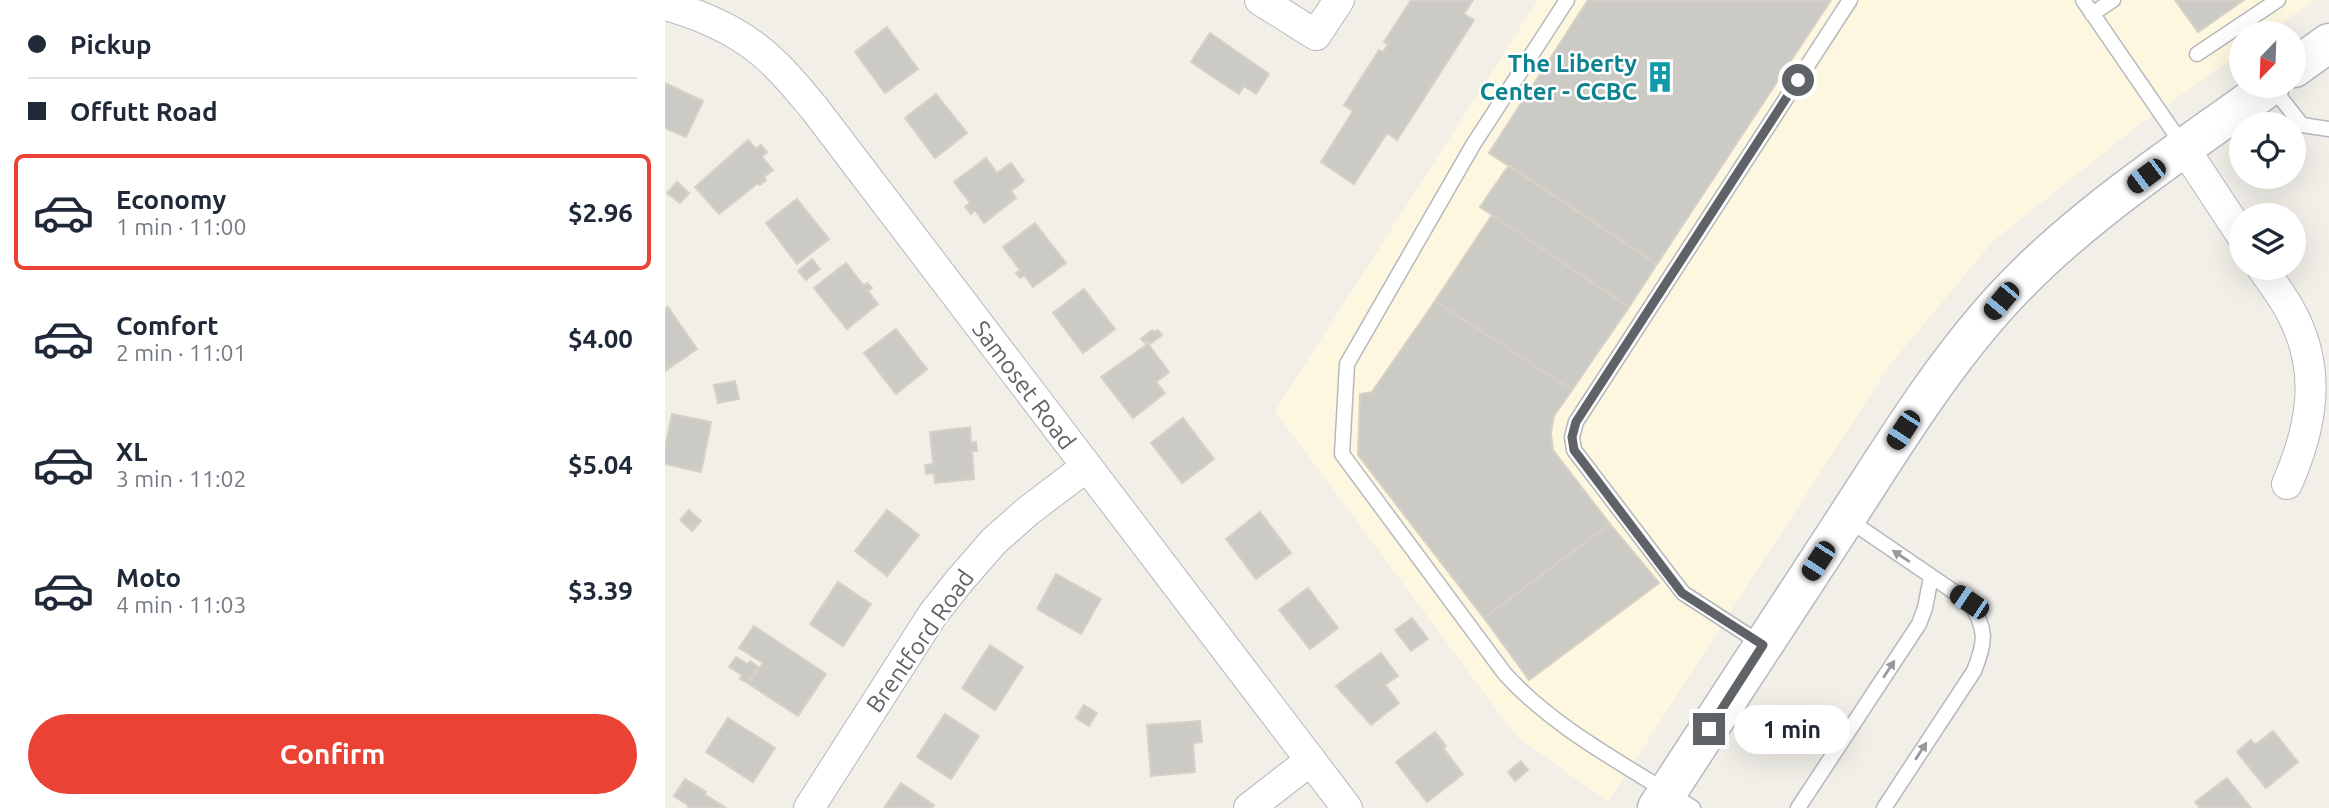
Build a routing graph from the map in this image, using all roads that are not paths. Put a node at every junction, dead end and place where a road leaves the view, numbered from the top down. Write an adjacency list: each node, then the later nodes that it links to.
1 (1260, 0): 2 (street)
2 (1339, 0)
3 (1567, 0): 26 (lane)
4 (1850, 0): 24 (lane)
5 (2083, 0): 10 (lane)
6 (2113, 0): 10 (lane)
7 (2278, 0): 12 (lane)
8 (665, 5): 9 (street, Samoset Road)
9 (698, 7): 20 (street, Samoset Road)
10 (2092, 14): 17 (lane)
11 (2329, 43): 13 (street)
12 (2197, 54)
13 (2307, 59)
14 (2253, 98): 17 (street)
15 (2280, 98): 16 (lane)
16 (2329, 129)
17 (2184, 148): 18 (street); 22 (street)
18 (2229, 216)
19 (2270, 280): 21 (street)
20 (1086, 467): 25 (street, Samoset Road); 27 (street, Brentford Road)
21 (2287, 484)
22 (1846, 518): 23 (lane, one-way to 22); 24 (street)
23 (1931, 577): 30 (lane, one-way to 23); 31 (lane, one-way to 23)
24 (1763, 645): 26 (street)
25 (1311, 760): 28 (street); 29 (street, Samoset Road)
26 (1673, 803)
27 (809, 808)
28 (1249, 808)
29 (1347, 808)
30 (1798, 808)
31 (1884, 808)

